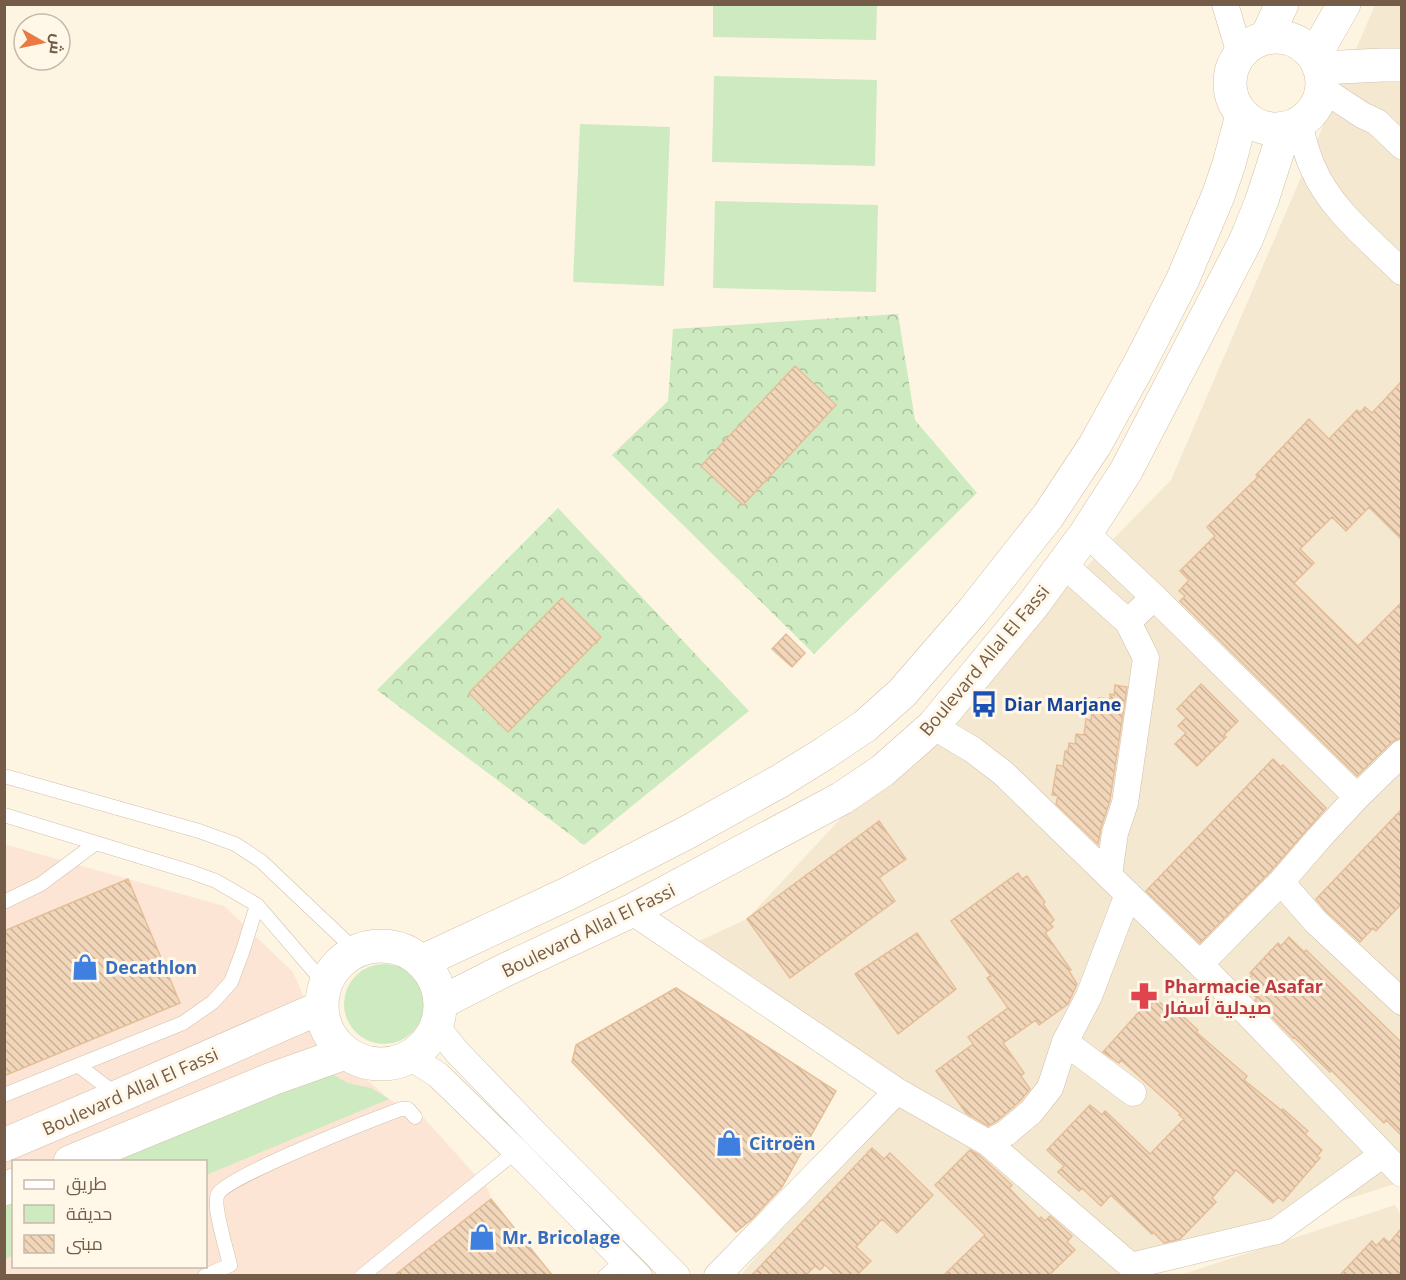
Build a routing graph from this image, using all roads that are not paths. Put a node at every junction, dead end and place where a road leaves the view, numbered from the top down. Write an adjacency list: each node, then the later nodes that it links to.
1 (1225, 4): 4 (street)
2 (1282, 4): 4 (main road)
3 (1344, 4): 6 (main road)
4 (1253, 46): 6 (main road); 7 (main road)
5 (1401, 65): 6 (main road)
6 (1318, 71): 8 (main road); 9 (street)
7 (1242, 115): 8 (main road); 28 (main road)
8 (1292, 126): 10 (street); 11 (main road, Boulevard Allal El Fassi)
9 (1401, 146)
10 (1401, 272)
11 (1086, 533): 12 (main road, Boulevard Allal El Fassi); 13 (street)
12 (1064, 564): 14 (street); 15 (main road, Boulevard Allal El Fassi)
13 (1154, 597): 14 (street); 18 (street)
14 (1128, 621): 21 (street)
15 (933, 726): 21 (street); 26 (main road, Boulevard Allal El Fassi)
16 (1401, 753): 18 (street)
17 (4, 777): 27 (lane)
18 (1357, 797): 22 (street)
19 (4, 815): 20 (lane)
20 (96, 843): 24 (lane); 25 (lane)
21 (1109, 875): 23 (street)
22 (1281, 882): 29 (street); 31 (street)
23 (1128, 894): 29 (street); 33 (street)
24 (4, 902)
25 (257, 905): 30 (lane); 36 (lane)
26 (631, 911): 32 (main road, Boulevard Allal El Fassi); 37 (street)
27 (356, 951): 28 (main road); 30 (main road)
28 (421, 962): 32 (main road)
29 (1200, 964): 46 (street)
30 (323, 995): 34 (main road); 40 (main road, Boulevard Allal El Fassi)
31 (1401, 1002)
32 (438, 1015): 35 (main road); 42 (street)
33 (1065, 1042): 38 (street); 43 (street)
34 (345, 1053): 35 (main road); 47 (main road)
35 (410, 1057): 45 (street)
36 (79, 1066): 39 (lane); 40 (lane)
37 (897, 1091): 43 (street); 54 (street)
38 (1133, 1094)
39 (4, 1095)
40 (119, 1096): 44 (main road, Boulevard Allal El Fassi)
41 (415, 1117): 52 (lane)
42 (535, 1133): 45 (lane); 51 (street)
43 (988, 1143): 50 (street)
44 (4, 1145)
45 (517, 1152): 49 (street); 53 (lane)
46 (1382, 1155): 48 (street); 50 (street)
47 (72, 1160)
48 (1401, 1174)
49 (622, 1270)
50 (1126, 1271)
51 (666, 1272)
52 (205, 1275)
53 (362, 1275)
54 (717, 1275)

